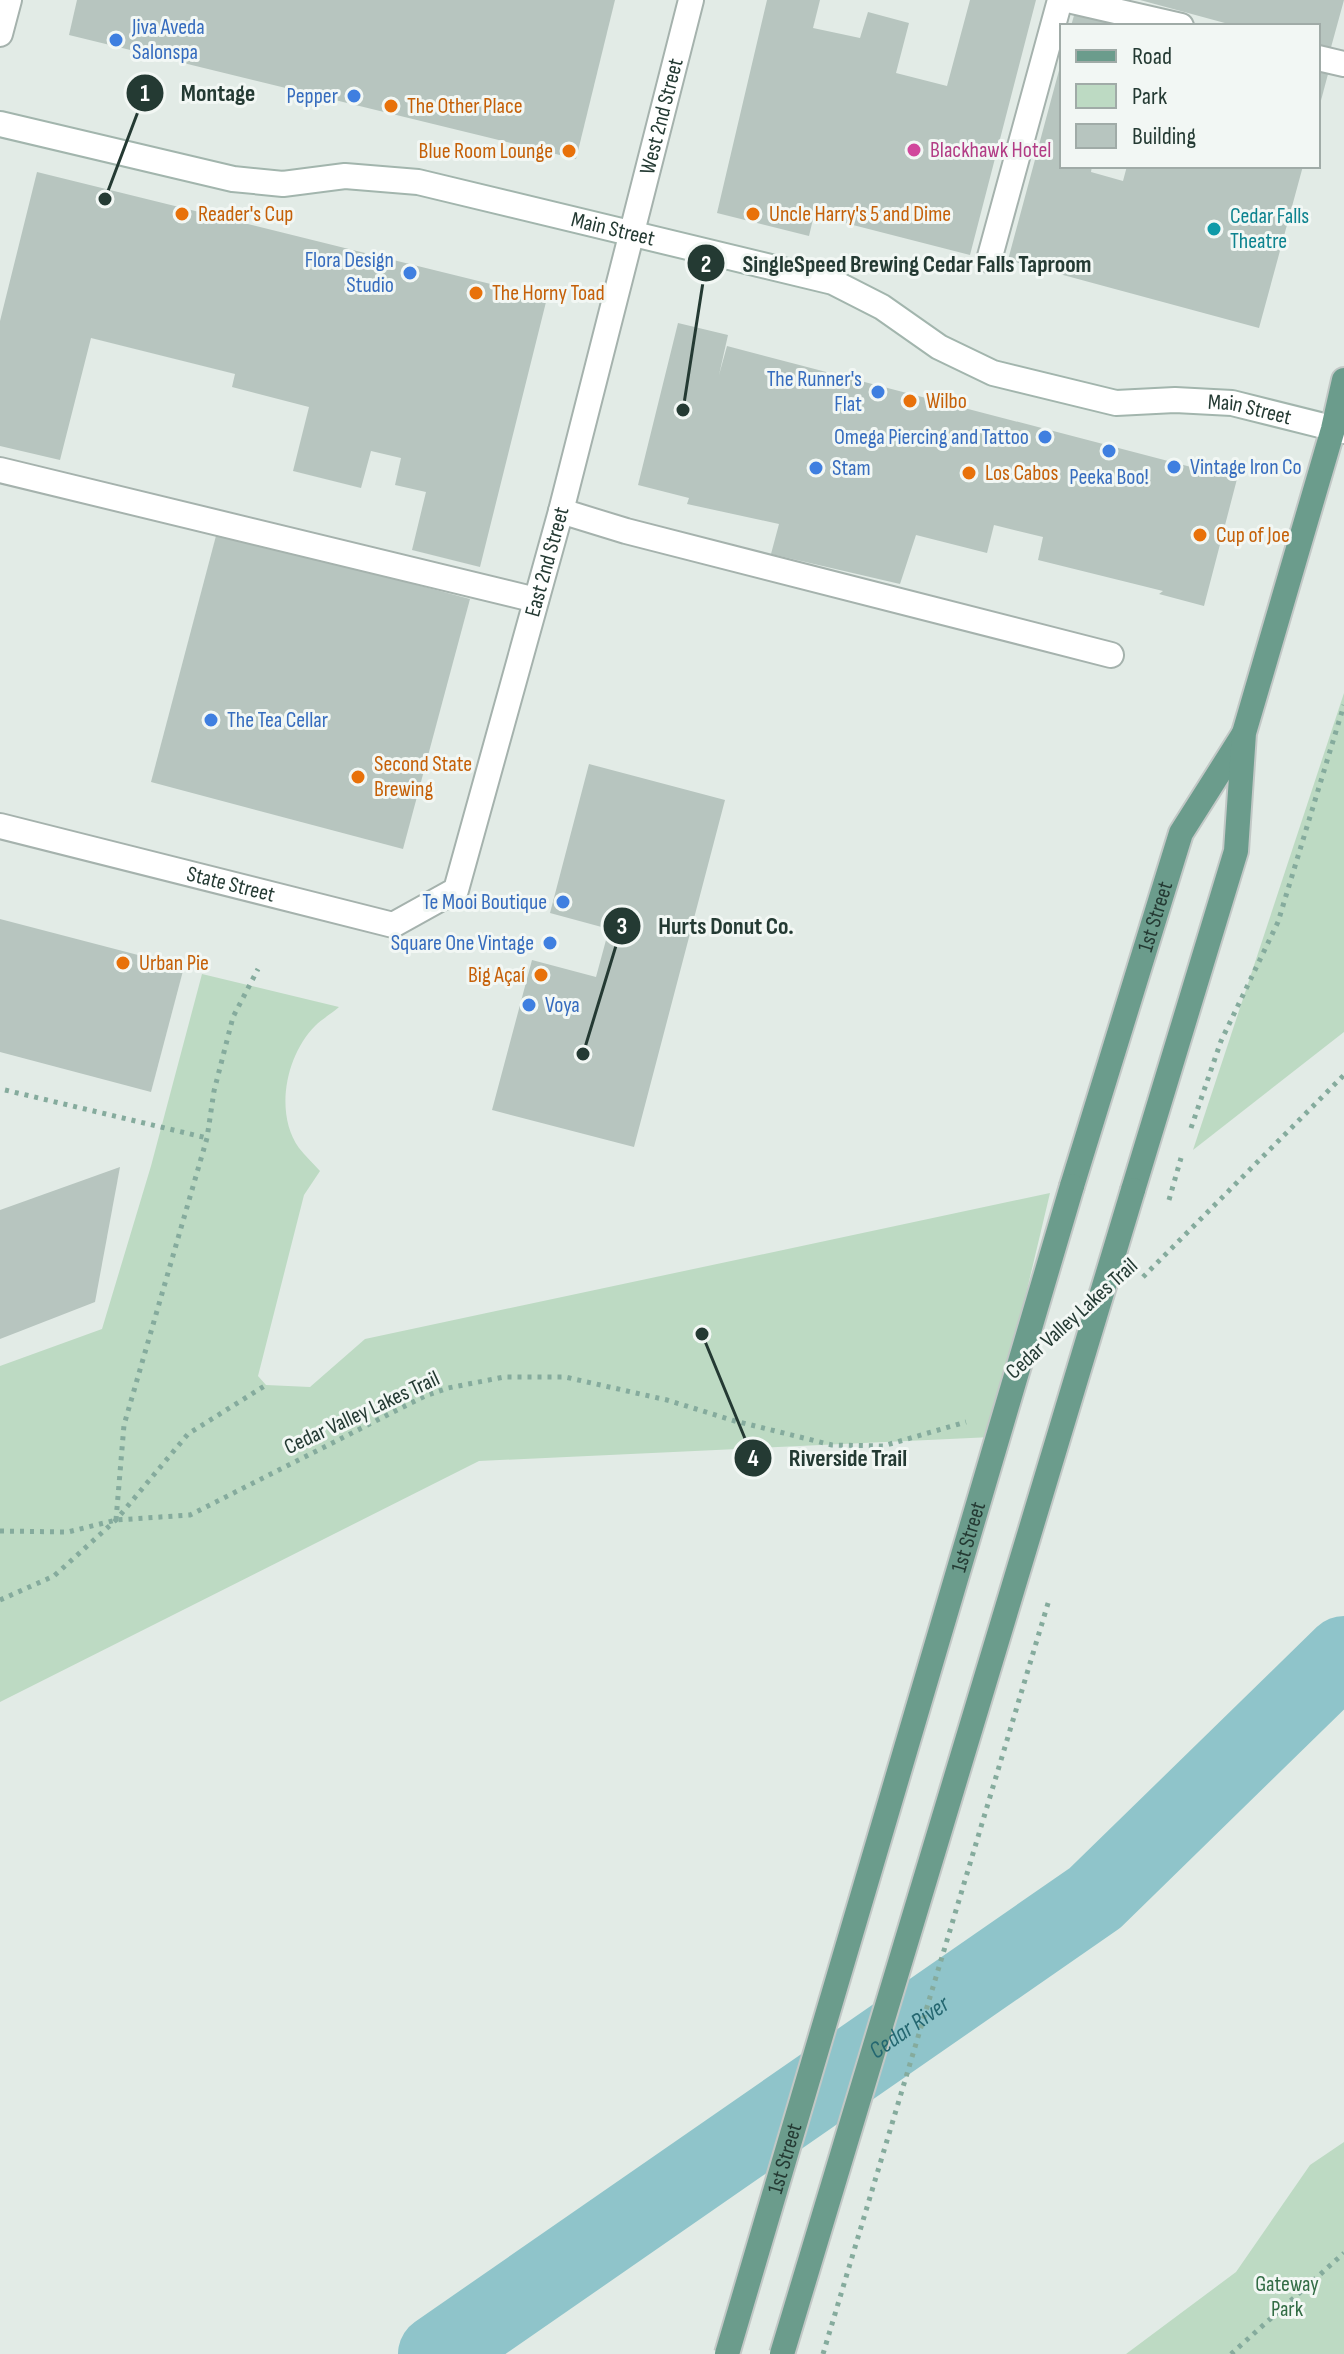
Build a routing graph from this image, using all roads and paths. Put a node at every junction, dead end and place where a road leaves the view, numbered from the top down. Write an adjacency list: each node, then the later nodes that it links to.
1 (9, 0): 6 (street)
2 (691, 0): 10 (street, West 2nd Street)
3 (1060, 0): 11 (street)
4 (1068, 0): 5 (street)
5 (1172, 24)
6 (0, 34)
7 (1320, 58): 8 (street)
8 (1344, 64)
9 (0, 124): 10 (street, Main Street)
10 (633, 233): 13 (street, Main Street); 15 (street, East 2nd Street)
11 (989, 260)
12 (1344, 380): 13 (main road, 1st Street)
13 (1338, 430): 19 (main road, 1st Street)
14 (0, 470): 16 (street)
15 (561, 511): 16 (street, East 2nd Street); 17 (street)
16 (536, 600): 21 (street, East 2nd Street)
17 (1111, 655)
18 (1344, 705): 25 (path)
19 (1244, 733): 37 (main road, 1st Street, bridge); 38 (main road, 1st Street, bridge)
20 (0, 826): 21 (street, State Street)
21 (456, 890)
22 (258, 969): 26 (path)
23 (1344, 1075): 29 (path, Cedar Valley Lakes Trail)
24 (5, 1090): 26 (path)
25 (1191, 1128)
26 (207, 1138): 32 (path)
27 (1181, 1158): 28 (path, bridge)
28 (1168, 1203)
29 (1150, 1264)
30 (266, 1385): 32 (path)
31 (978, 1415): 32 (path, Cedar Valley Lakes Trail)
32 (116, 1520): 33 (path, Cedar Valley Lakes Trail); 35 (path)
33 (0, 1531)
34 (1050, 1597): 39 (path, bridge)
35 (0, 1600)
36 (1344, 2253): 40 (path)
37 (727, 2354)
38 (782, 2354)
39 (823, 2354)
40 (1231, 2354)

